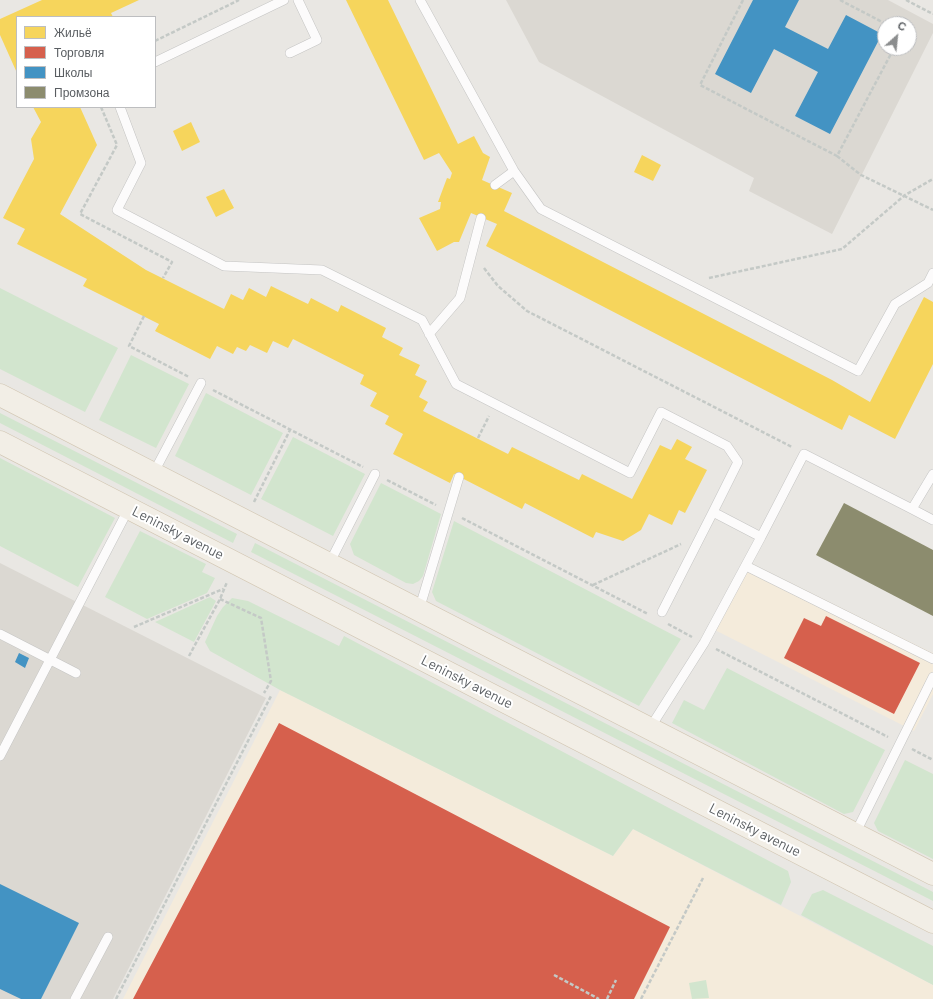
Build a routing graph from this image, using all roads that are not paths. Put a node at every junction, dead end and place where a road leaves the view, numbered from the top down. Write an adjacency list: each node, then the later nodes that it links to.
1 (284, 0): 5 (lane)
2 (298, 0): 4 (lane)
3 (420, 0): 7 (lane)
4 (290, 53)
5 (156, 62)
6 (120, 108): 11 (lane)
7 (514, 171): 8 (lane); 10 (lane)
8 (495, 185)
9 (481, 218): 11 (lane)
10 (933, 273)
11 (429, 334): 21 (lane)
12 (201, 383): 15 (lane)
13 (0, 395): 15 (main road)
14 (0, 442): 19 (main road, Leninsky avenue)
15 (153, 474): 24 (main road)
16 (375, 474): 24 (lane)
17 (933, 474): 20 (lane)
18 (459, 477): 26 (lane)
19 (129, 508): 30 (lane); 37 (main road, Leninsky avenue)
20 (912, 509): 22 (lane); 23 (lane)
21 (713, 512): 23 (lane); 27 (lane)
22 (933, 520)
23 (760, 536): 25 (lane)
24 (329, 564): 26 (main road)
25 (746, 566): 29 (lane); 33 (lane)
26 (419, 610): 33 (main road)
27 (660, 617)
28 (0, 634): 30 (lane)
29 (933, 659)
30 (50, 660): 31 (lane); 34 (lane)
31 (76, 673)
32 (933, 677): 35 (lane)
33 (650, 728): 35 (main road)
34 (0, 756)
35 (855, 834): 36 (main road)
36 (933, 874)
37 (933, 922)
38 (108, 937): 39 (lane)
39 (75, 999)

